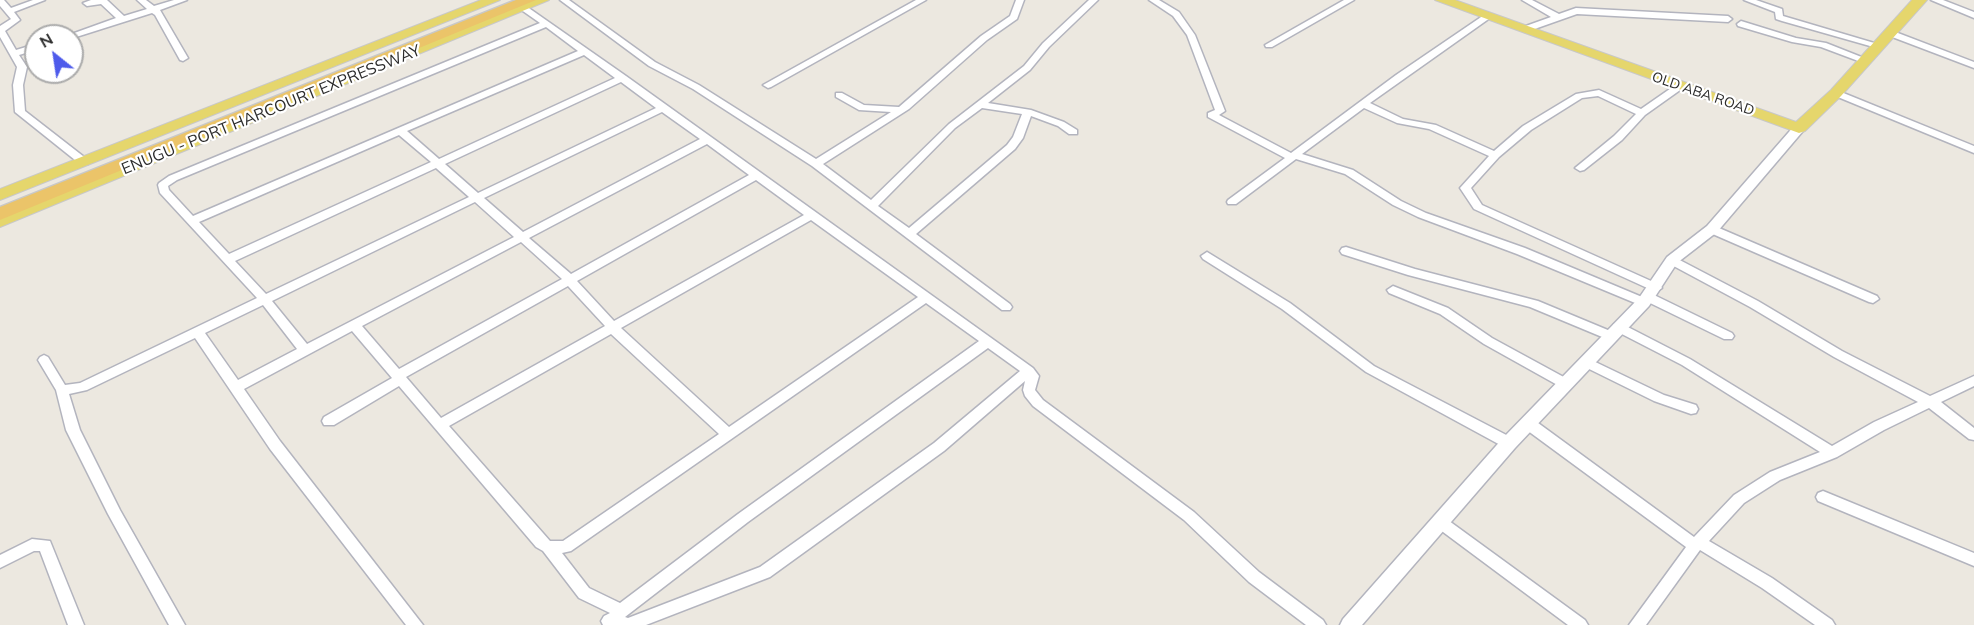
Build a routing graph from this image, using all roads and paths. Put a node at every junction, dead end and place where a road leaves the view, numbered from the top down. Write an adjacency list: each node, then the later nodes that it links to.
1 (0, 0): 24 (street)
2 (41, 0): 24 (street)
3 (141, 0): 22 (street)
4 (183, 0): 22 (street)
5 (493, 0): 62 (main road, ENUGU - PORT HARCOURT EXPRESSWAY)
6 (506, 0): 44 (highway, ENUGU - PORT HARCOURT EXPRESSWAY)
7 (542, 0): 21 (main road, ENUGU - PORT HARCOURT EXPRESSWAY)
8 (564, 0): 64 (street)
9 (922, 0): 45 (street)
10 (1020, 0): 52 (street)
11 (1095, 0): 49 (street)
12 (1153, 0): 61 (street)
13 (1350, 0): 35 (street)
14 (1442, 0): 26 (main road, OLD ABA ROAD)
15 (1526, 0): 27 (street)
16 (1748, 0): 23 (street)
17 (1920, 0): 34 (main road)
18 (1935, 0): 25 (street)
19 (1783, 1): 23 (street)
20 (87, 3): 29 (street)
21 (526, 4): 30 (street); 44 (highway, ENUGU - PORT HARCOURT EXPRESSWAY); 75 (main road, ENUGU - PORT HARCOURT EXPRESSWAY)
22 (151, 10): 29 (street); 40 (street)
23 (1775, 10): 36 (street)
24 (9, 11): 39 (street)
25 (1974, 15)
26 (1487, 16): 32 (main road, OLD ABA ROAD); 50 (street)
27 (1557, 17): 28 (street); 32 (street)
28 (1728, 19)
29 (122, 20): 33 (street)
30 (546, 24): 38 (street); 74 (street)
31 (1741, 24): 41 (street)
32 (1526, 29): 46 (main road, OLD ABA ROAD)
33 (84, 32)
34 (1890, 33): 36 (main road); 42 (street)
35 (1269, 45)
36 (1877, 45): 41 (main road)
37 (24, 51): 39 (street)
38 (585, 51): 43 (street); 56 (street)
39 (16, 53): 62 (street)
40 (183, 58)
41 (1864, 60): 47 (main road)
42 (1974, 65)
43 (623, 78): 51 (street); 63 (street)
44 (321, 79): 70 (highway, ENUGU - PORT HARCOURT EXPRESSWAY); 72 (highway, ENUGU - PORT HARCOURT EXPRESSWAY)
45 (768, 86)
46 (1680, 86): 54 (street); 55 (main road, OLD ABA ROAD)
47 (1836, 93): 55 (main road); 59 (street)
48 (839, 95): 52 (street)
49 (978, 104): 53 (street); 71 (street)
50 (1363, 104): 60 (street); 61 (street)
51 (663, 108): 58 (street); 68 (street)
52 (900, 110): 64 (street)
53 (1028, 112): 57 (street); 77 (street)
54 (1642, 113): 60 (street); 65 (street)
55 (1799, 128): 76 (street)
56 (400, 130): 63 (street); 74 (street)
57 (1073, 132)
58 (707, 140): 66 (street); 78 (street)
59 (1974, 150)
60 (1495, 154): 85 (street)
61 (1292, 156): 69 (street); 85 (street)
62 (84, 162): 67 (main road, ENUGU - PORT HARCOURT EXPRESSWAY)
63 (439, 163): 68 (street); 81 (street)
64 (816, 164): 71 (street)
65 (1580, 168)
66 (757, 176): 73 (street); 83 (street)
67 (0, 195)
68 (477, 198): 78 (street); 88 (street)
69 (1232, 202)
70 (0, 203)
71 (873, 205): 77 (street)
72 (0, 214)
73 (812, 215): 86 (street); 91 (street)
74 (193, 220): 81 (street)
75 (0, 221)
76 (1712, 229): 82 (street); 87 (street)
77 (910, 233): 89 (street)
78 (522, 236): 83 (street); 90 (street)
79 (1346, 251): 92 (street)
80 (1207, 256): 112 (street)
81 (229, 259): 88 (street)
82 (1672, 260): 85 (street); 105 (street)
83 (570, 280): 91 (street); 100 (street)
84 (1393, 290): 102 (street)
85 (1649, 296): 92 (street); 94 (street)
86 (927, 297): 95 (street); 110 (street)
87 (1873, 299)
88 (265, 300): 93 (street); 96 (street)
89 (1006, 307)
90 (353, 324): 96 (street); 100 (street)
91 (614, 329): 109 (street); 110 (street)
92 (1615, 331): 98 (street); 113 (street)
93 (198, 332): 103 (street); 104 (street)
94 (1728, 336)
95 (988, 341): 99 (street); 120 (street)
96 (306, 352): 103 (street)
97 (44, 360): 104 (street)
98 (1587, 363): 102 (street); 106 (street)
99 (1029, 371): 120 (street); 125 (street)
100 (399, 378): 107 (street); 109 (street)
101 (1974, 381): 105 (street)
102 (1566, 384): 108 (street)
103 (236, 387): 124 (street)
104 (63, 390): 123 (street)
105 (1929, 402): 111 (street); 113 (street)
106 (1691, 409)
107 (328, 421)
108 (1529, 424): 112 (street); 116 (street)
109 (440, 425): 117 (street)
110 (728, 435): 117 (street)
111 (1974, 435)
112 (1509, 443): 115 (street)
113 (1832, 453): 116 (street)
114 (1823, 497): 118 (street)
115 (1440, 522): 121 (street); 126 (street)
116 (1697, 544): 127 (street); 128 (street)
117 (548, 547): 120 (street)
118 (1974, 560)
119 (0, 562): 122 (street)
120 (611, 619)
121 (1354, 624)
122 (76, 625)
123 (177, 625)
124 (415, 625)
125 (1318, 625)
126 (1581, 625)
127 (1638, 625)
128 (1827, 625)

